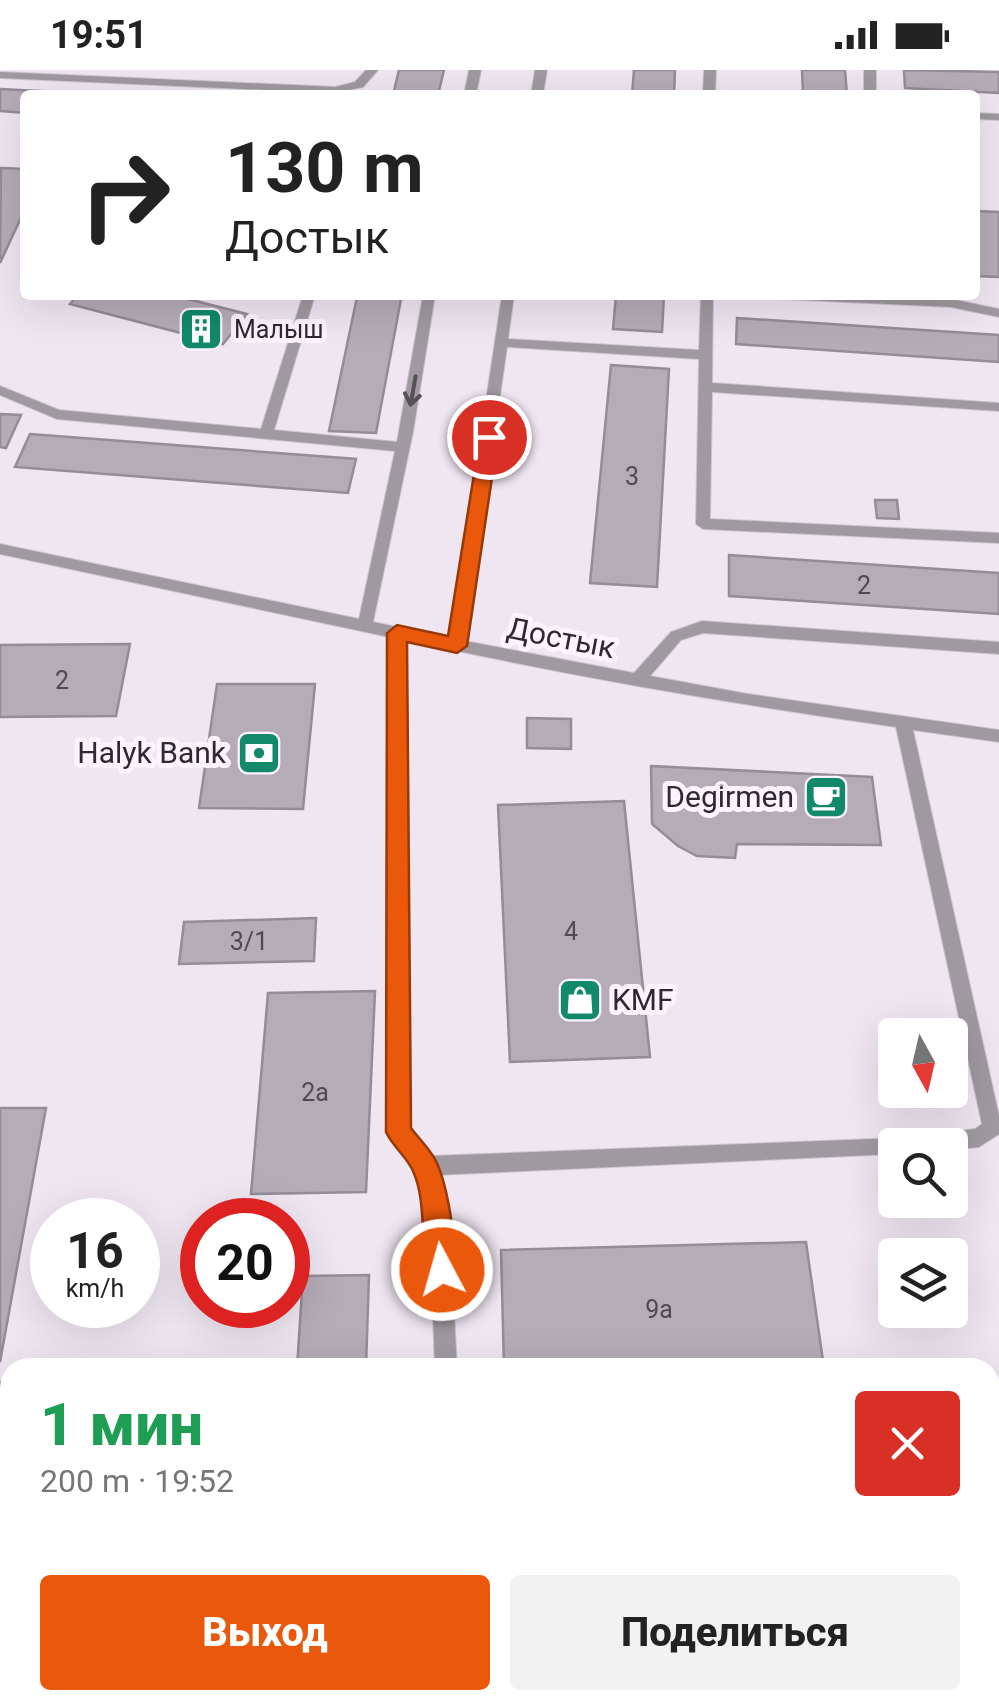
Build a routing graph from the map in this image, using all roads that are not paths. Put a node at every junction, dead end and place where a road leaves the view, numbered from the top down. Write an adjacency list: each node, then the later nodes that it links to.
1 (372, 70): 2 (lane)
2 (6, 74)
3 (307, 300): 14 (lane)
4 (428, 300): 15 (lane, one-way to 15)
5 (507, 300): 9 (lane)
6 (706, 300): 10 (lane)
7 (925, 300): 8 (lane)
8 (999, 313)
9 (502, 343): 10 (lane); 20 (lane)
10 (706, 355): 11 (lane)
11 (705, 387): 13 (lane); 16 (lane)
12 (0, 390): 14 (lane)
13 (999, 407)
14 (266, 434): 15 (lane)
15 (403, 447): 18 (lane)
16 (999, 538)
17 (0, 550): 18 (lane, Достык)
18 (365, 626): 19 (lane, Достык)
19 (397, 633): 20 (lane, Достык); 27 (lane)
20 (457, 646): 22 (lane, Достык)
21 (999, 648): 22 (lane)
22 (638, 680): 23 (lane, Достык)
23 (903, 722): 24 (lane, Достык); 25 (lane)
24 (999, 736)
25 (968, 1139)
26 (878, 1147): 27 (lane)
27 (425, 1166): 28 (lane)
28 (446, 1358)

